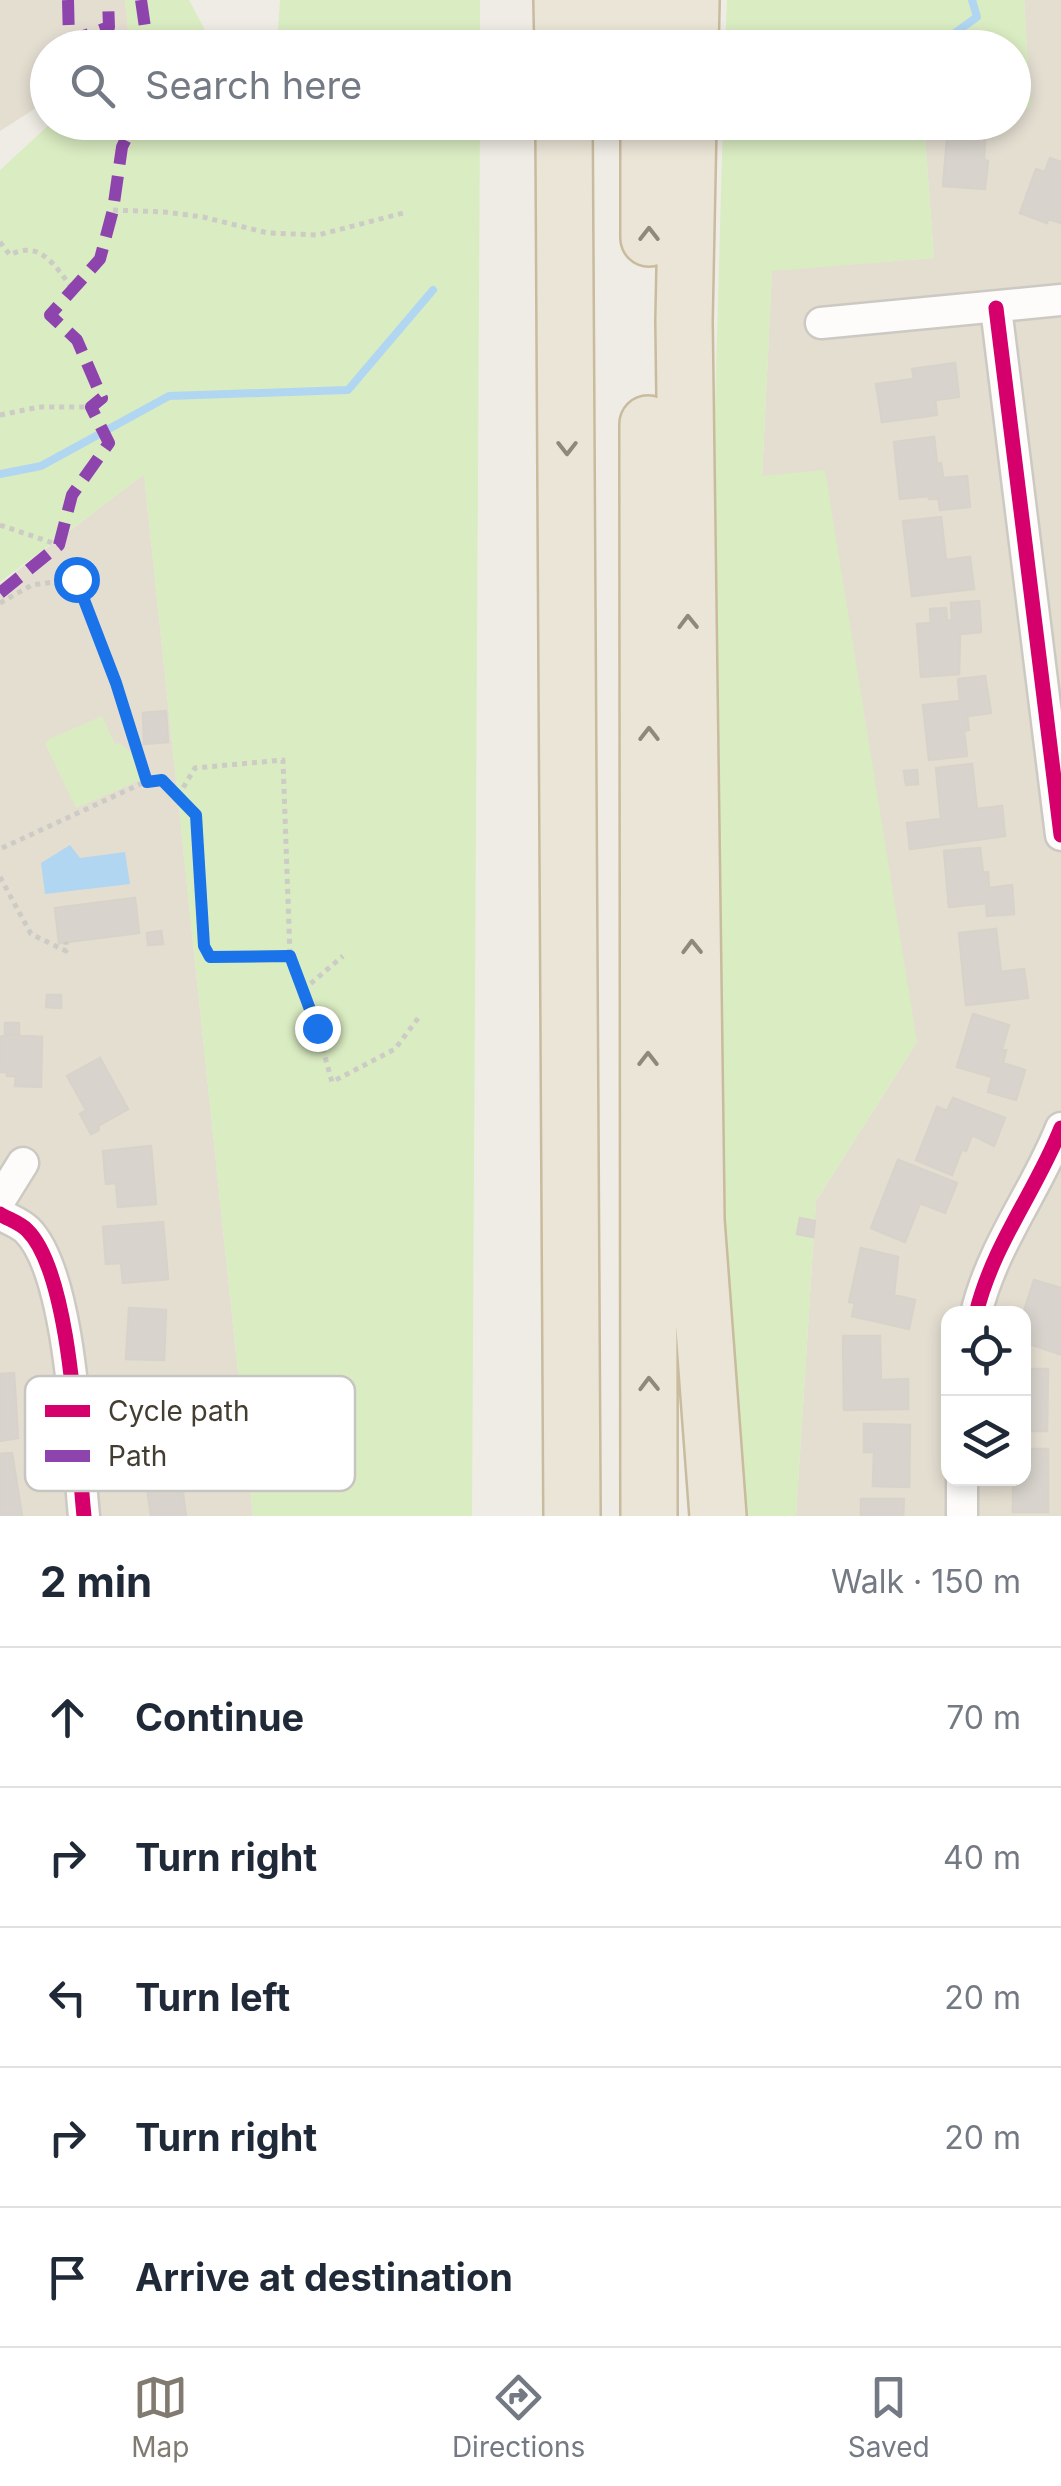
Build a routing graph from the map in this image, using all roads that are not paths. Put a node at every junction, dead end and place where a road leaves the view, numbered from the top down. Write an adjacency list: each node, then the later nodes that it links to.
1 (562, 0): 5 (highway)
2 (602, 0): 6 (highway)
3 (649, 0): 7 (highway)
4 (690, 0): 8 (highway)
5 (563, 30)
6 (602, 30)
7 (649, 30)
8 (690, 30)
9 (564, 140): 27 (highway, one-way to 27)
10 (602, 140): 28 (highway)
11 (649, 140): 29 (highway, one-way to 11)
12 (688, 140): 21 (highway, one-way to 12)
13 (1061, 300): 14 (street)
14 (996, 308): 15 (street); 16 (street)
15 (821, 323)
16 (1061, 836)
17 (1061, 1128): 22 (street)
18 (24, 1162): 19 (street)
19 (0, 1200)
20 (0, 1214): 23 (street)
21 (696, 1220): 30 (highway); 31 (highway)
22 (978, 1306)
23 (69, 1376)
24 (962, 1486): 32 (street)
25 (81, 1491): 26 (street)
26 (84, 1516)
27 (572, 1516)
28 (600, 1516)
29 (649, 1516)
30 (686, 1516)
31 (718, 1516)
32 (962, 1516)

